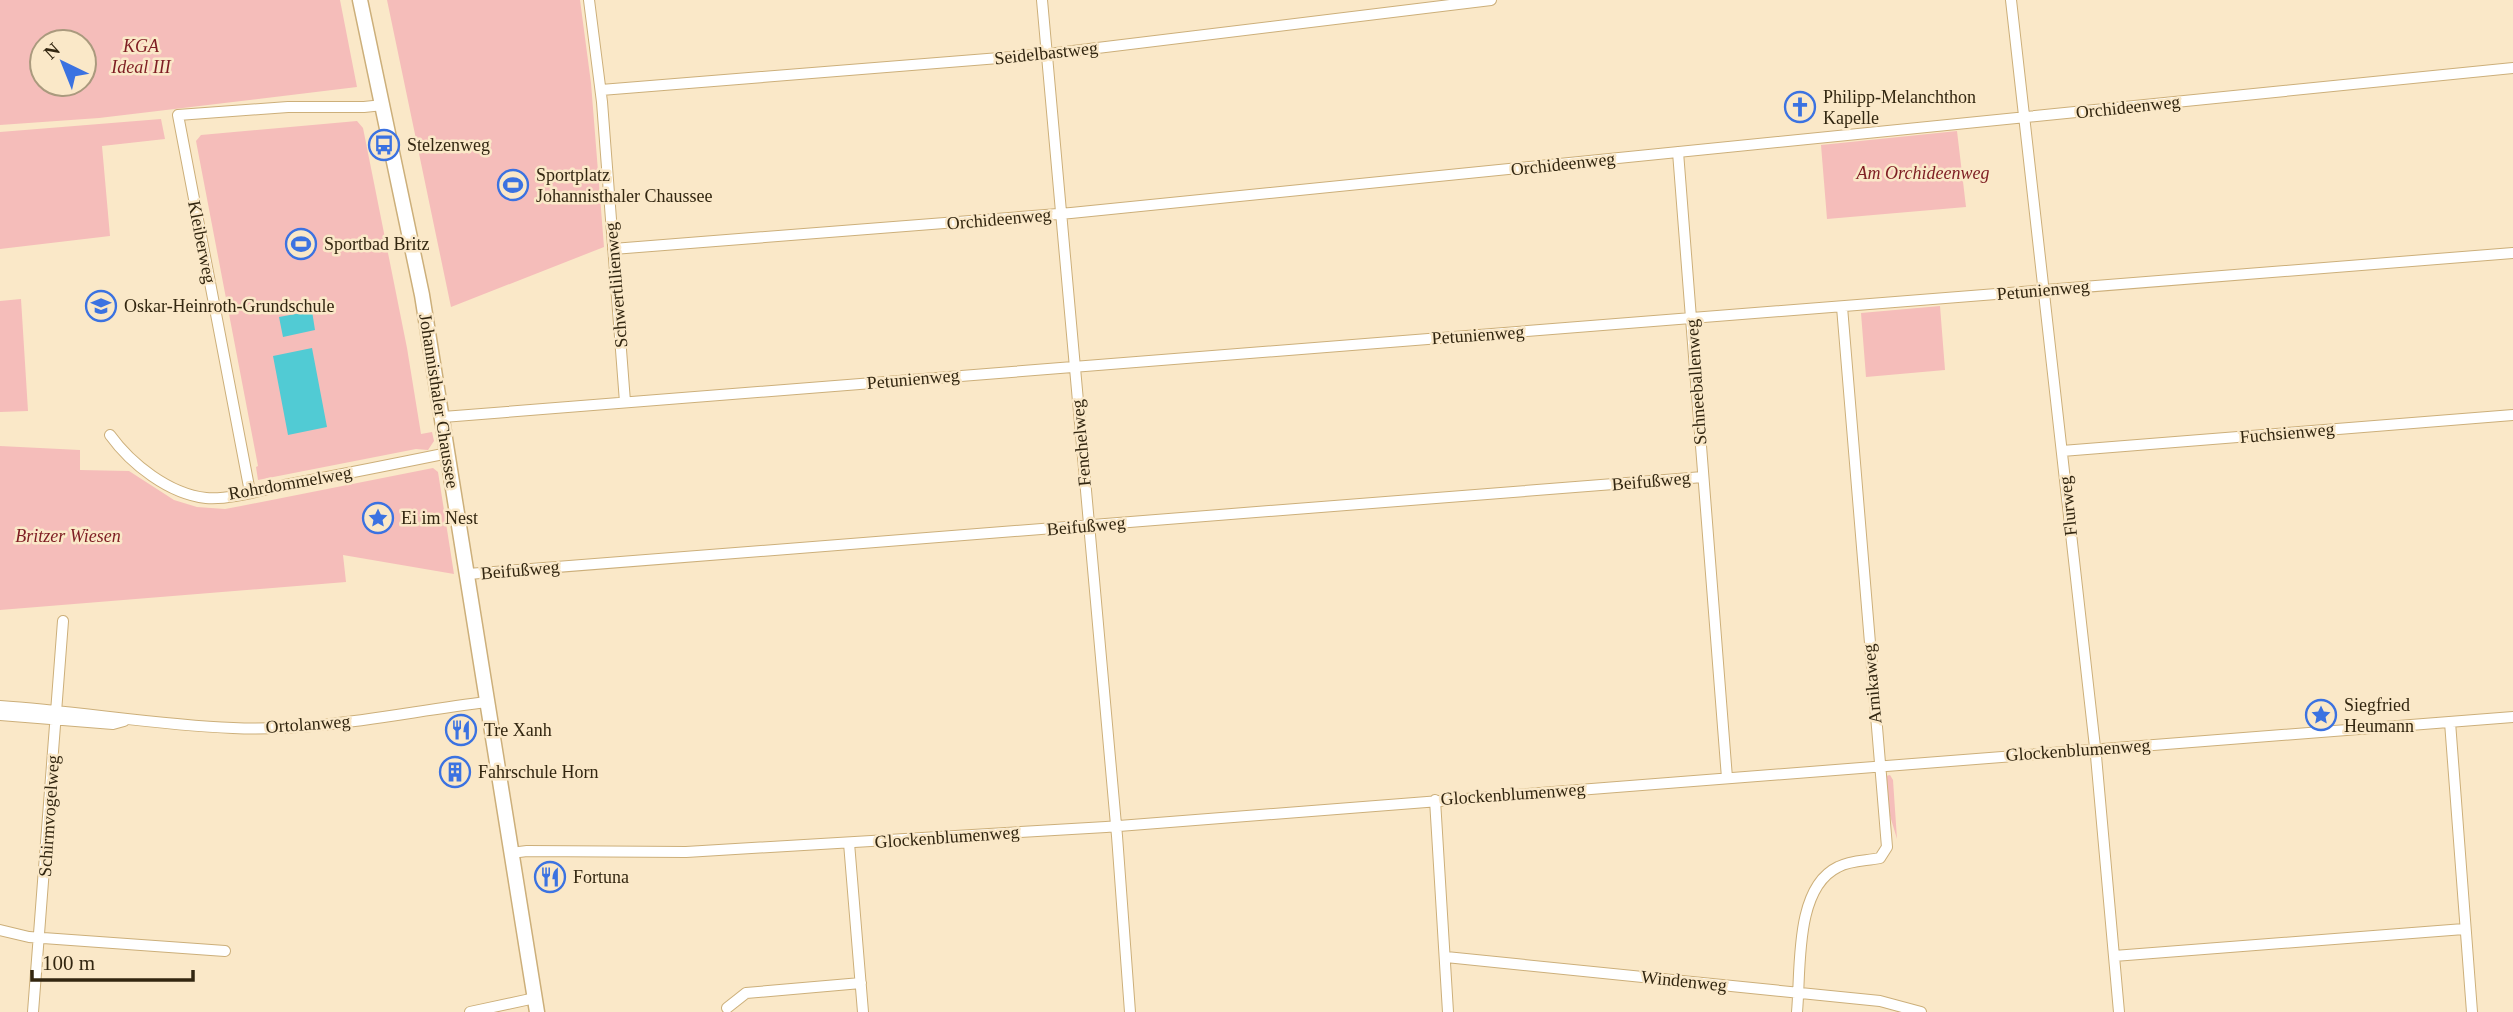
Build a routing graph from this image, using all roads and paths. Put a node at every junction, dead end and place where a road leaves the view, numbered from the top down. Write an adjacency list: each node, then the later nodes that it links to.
1 (360, 0): 9 (street, Johannisthaler Chaussee)
2 (589, 0): 8 (street, Schwertlilienweg)
3 (1042, 0): 6 (street, Fenchelweg)
4 (1491, 0): 6 (street, Seidelbastweg)
5 (2011, 0): 10 (street, Flurweg)
6 (1048, 54): 8 (street, Seidelbastweg); 12 (street, Fenchelweg)
7 (2513, 68): 10 (street, Orchideenweg)
8 (601, 90): 13 (street, Schwertlilienweg)
9 (383, 105): 21 (street, Johannisthaler Chaussee); 26 (street, Kleiberweg)
10 (2023, 117): 11 (street, Orchideenweg); 15 (street, Flurweg)
11 (1678, 152): 12 (street, Orchideenweg); 17 (street, Schneeballenweg)
12 (1061, 214): 13 (street, Orchideenweg); 18 (street, Fenchelweg)
13 (613, 249): 19 (street, Schwertlilienweg)
14 (2513, 253): 15 (street, Petunienweg)
15 (2044, 290): 16 (street, Petunienweg); 23 (street, Flurweg)
16 (1842, 307): 17 (street, Petunienweg); 37 (street, Arnikaweg)
17 (1692, 319): 18 (street, Petunienweg); 25 (street, Schneeballenweg)
18 (1074, 366): 19 (street, Petunienweg); 27 (street, Fenchelweg)
19 (625, 402): 21 (street, Petunienweg)
20 (2513, 415): 23 (street, Fuchsienweg)
21 (443, 417): 24 (street, Johannisthaler Chaussee)
22 (110, 435): 26 (street, Rohrdommelweg)
23 (2062, 451): 36 (street, Flurweg)
24 (448, 453): 26 (street, Rohrdommelweg); 28 (street, Johannisthaler Chaussee)
25 (1703, 477): 27 (street, Beifußweg); 38 (street, Schneeballenweg)
26 (250, 492)
27 (1088, 525): 28 (street, Beifußweg); 40 (street, Fenchelweg)
28 (468, 575): 30 (street, Johannisthaler Chaussee)
29 (64, 621): 33 (street, Schirmvogelweg)
30 (487, 702): 33 (street, Ortolanweg); 42 (street, Johannisthaler Chaussee)
31 (0, 706): 33 (street, Ortolanweg)
32 (0, 715): 33 (street, Ortolanweg)
33 (57, 715): 45 (street, Schirmvogelweg)
34 (2513, 717): 35 (street, Glockenblumenweg)
35 (2450, 722): 36 (street, Glockenblumenweg); 43 (street)
36 (2095, 749): 37 (street, Glockenblumenweg); 47 (street, Flurweg)
37 (1879, 765): 38 (street, Glockenblumenweg); 50 (street, Arnikaweg)
38 (1727, 778): 39 (street, Glockenblumenweg)
39 (1435, 800): 40 (street, Glockenblumenweg); 48 (street)
40 (1115, 826): 41 (street, Glockenblumenweg); 56 (street, Fenchelweg)
41 (849, 843): 42 (street, Glockenblumenweg); 49 (street)
42 (511, 853): 51 (street, Johannisthaler Chaussee)
43 (2464, 929): 47 (street); 61 (street)
44 (0, 930): 45 (street)
45 (40, 937): 46 (street); 53 (street, Schirmvogelweg)
46 (225, 951)
47 (2114, 956): 60 (street, Flurweg)
48 (1446, 957): 50 (street, Windenweg); 57 (street)
49 (860, 983): 52 (street); 55 (street)
50 (1799, 993): 58 (street, Arnikaweg); 59 (street, Windenweg)
51 (536, 1005): 54 (street)
52 (727, 1008)
53 (33, 1012)
54 (470, 1012)
55 (863, 1012)
56 (1130, 1012)
57 (1448, 1012)
58 (1797, 1012)
59 (1921, 1012)
60 (2119, 1012)
61 (2472, 1012)

